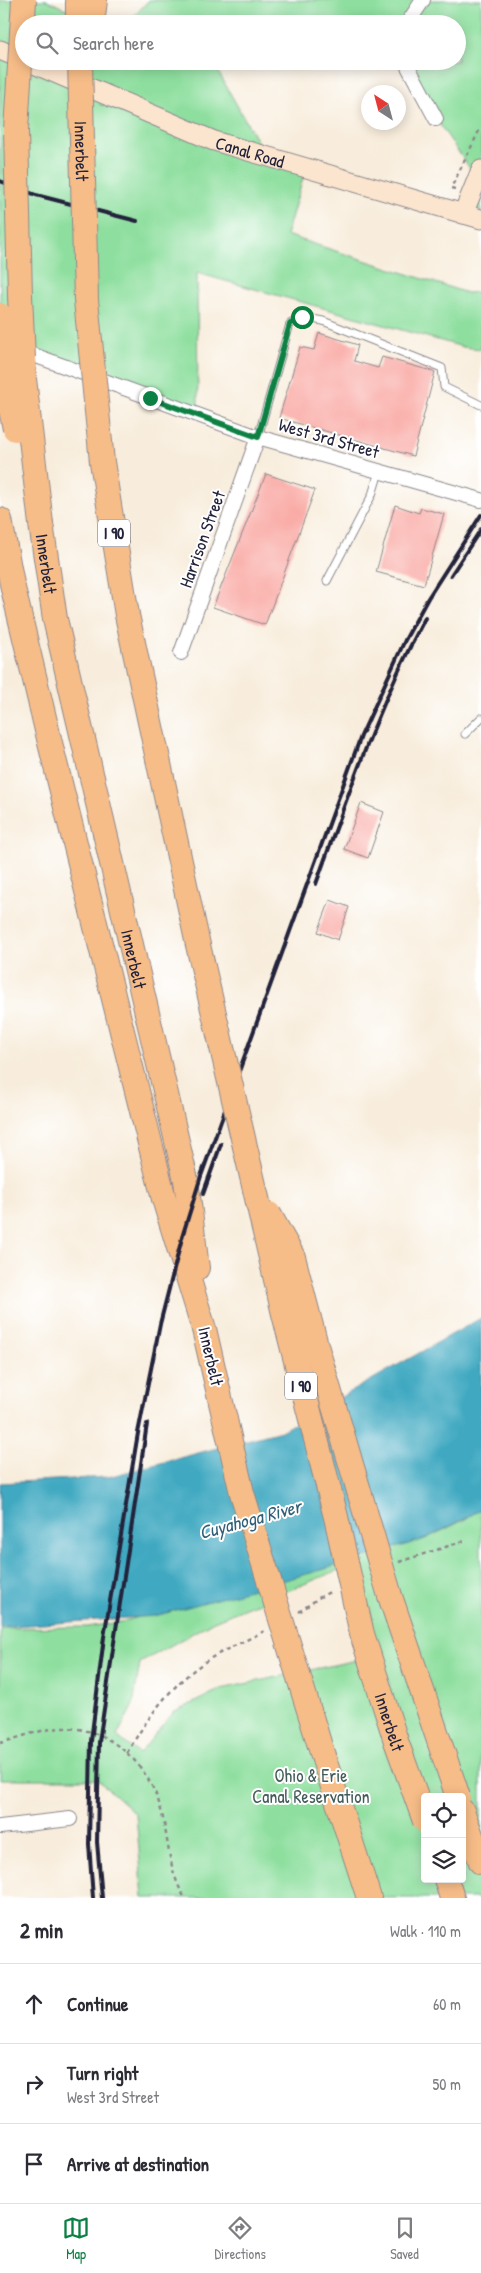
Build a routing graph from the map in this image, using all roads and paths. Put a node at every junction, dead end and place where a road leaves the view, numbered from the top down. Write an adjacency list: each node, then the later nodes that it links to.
1 (24, 0): 5 (highway, Innerbelt, bridge)
2 (78, 0): 6 (highway)
3 (95, 0): 7 (highway)
4 (423, 0): 8 (street)
5 (23, 15)
6 (78, 15)
7 (93, 15)
8 (413, 15)
9 (0, 50): 10 (street, Canal Road)
10 (15, 57)
11 (20, 70): 30 (highway, Innerbelt, bridge)
12 (46, 70): 21 (street, Canal Road)
13 (80, 70): 16 (highway, Innerbelt / I 90, bridge)
14 (87, 70): 16 (highway, bridge)
15 (410, 70): 17 (street)
16 (81, 114): 35 (highway, Innerbelt / I 90, bridge)
17 (436, 119)
18 (481, 127): 20 (path)
19 (481, 170): 21 (street)
20 (451, 188)
21 (463, 214): 22 (street, Canal Road)
22 (481, 219)
23 (0, 315): 30 (highway, bridge)
24 (0, 343): 26 (street, West 3rd Street)
25 (481, 405): 26 (lane)
26 (258, 437): 27 (street, West 3rd Street); 32 (street, Harrison Street)
27 (379, 472): 28 (street, West 3rd Street); 31 (lane)
28 (481, 500)
29 (0, 520): 36 (highway)
30 (41, 524): 36 (highway, Innerbelt)
31 (327, 581)
32 (181, 653)
33 (481, 718): 34 (lane)
34 (465, 734)
35 (256, 1191): 38 (highway, bridge); 39 (highway, Innerbelt / I 90, bridge)
36 (204, 1329): 45 (highway, Innerbelt, bridge)
37 (0, 1743): 46 (path)
38 (457, 1793)
39 (421, 1810)
40 (70, 1819): 42 (street)
41 (466, 1822): 43 (highway)
42 (0, 1827)
43 (481, 1862)
44 (447, 1883): 47 (highway)
45 (366, 1893)
46 (185, 1898)
47 (452, 1898)

